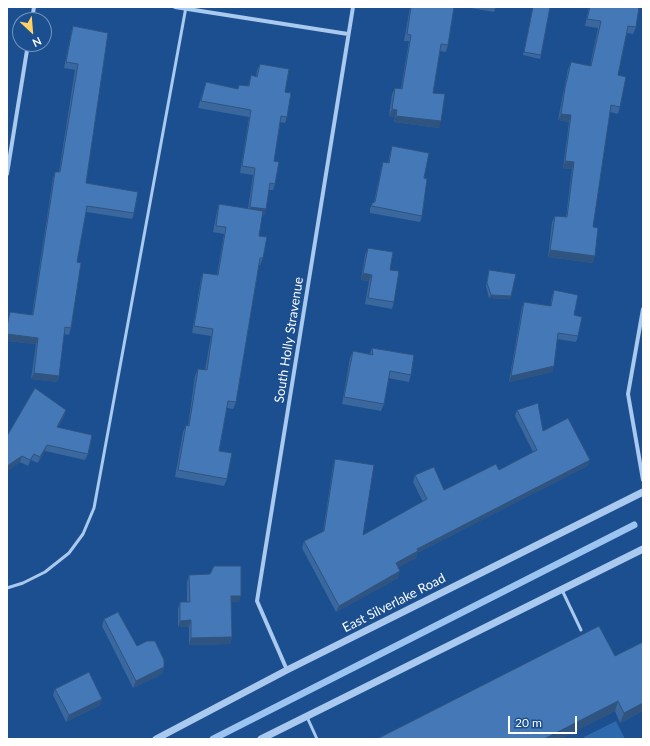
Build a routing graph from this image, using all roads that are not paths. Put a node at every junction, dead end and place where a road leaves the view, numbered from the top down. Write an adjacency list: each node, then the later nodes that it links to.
1 (175, 7): 3 (street)
2 (353, 7): 4 (street, South Holly Stravenue)
3 (185, 8): 4 (street); 11 (lane)
4 (348, 34): 14 (street, South Holly Stravenue)
5 (27, 52): 6 (street)
6 (7, 174)
7 (643, 309): 8 (street)
8 (643, 480)
9 (643, 492): 14 (street, East Silverlake Road)
10 (643, 549): 12 (street)
11 (7, 588)
12 (562, 589): 13 (lane); 15 (street)
13 (581, 630)
14 (287, 670): 16 (street, East Silverlake Road)
15 (307, 716): 17 (street); 18 (lane)
16 (156, 739)
17 (261, 739)
18 (317, 739)

